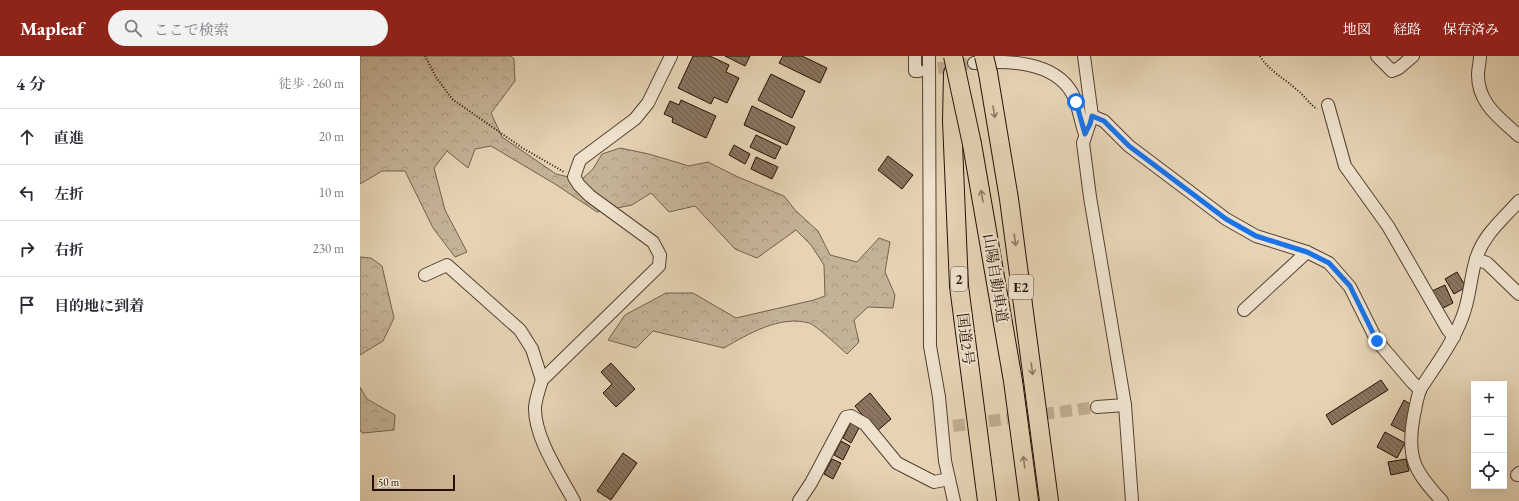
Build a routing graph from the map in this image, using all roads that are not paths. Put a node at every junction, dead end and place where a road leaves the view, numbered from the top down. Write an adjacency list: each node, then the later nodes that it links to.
1 (671, 56): 22 (street)
2 (915, 56): 10 (street)
3 (929, 56): 26 (street)
4 (953, 56): 30 (highway, 国道2号 / 2); 31 (highway, 山陽自動車道 / E2, one-way to 4, bridge)
5 (1084, 56): 12 (street)
6 (1377, 56): 7 (street)
7 (1412, 56)
8 (1480, 56): 14 (street)
9 (982, 64): 13 (street); 32 (highway, 山陽自動車道 / E2, one-way to 32)
10 (918, 71)
11 (1328, 109): 21 (street)
12 (1092, 116): 13 (street); 16 (street)
13 (1085, 134): 24 (street)
14 (1519, 136)
15 (1519, 201): 17 (street)
16 (1307, 252): 20 (street); 23 (street)
17 (1476, 259): 19 (street); 21 (street)
18 (425, 275): 22 (street)
19 (1519, 294)
20 (1244, 310)
21 (1454, 337): 23 (street)
22 (542, 380): 27 (street)
23 (1420, 390): 34 (street)
24 (1125, 405): 25 (street); 33 (street)
25 (1097, 407)
26 (949, 479): 28 (street); 29 (street)
27 (574, 501)
28 (800, 501)
29 (954, 501)
30 (987, 501)
31 (1029, 501)
32 (1049, 501)
33 (1132, 501)
34 (1442, 501)

